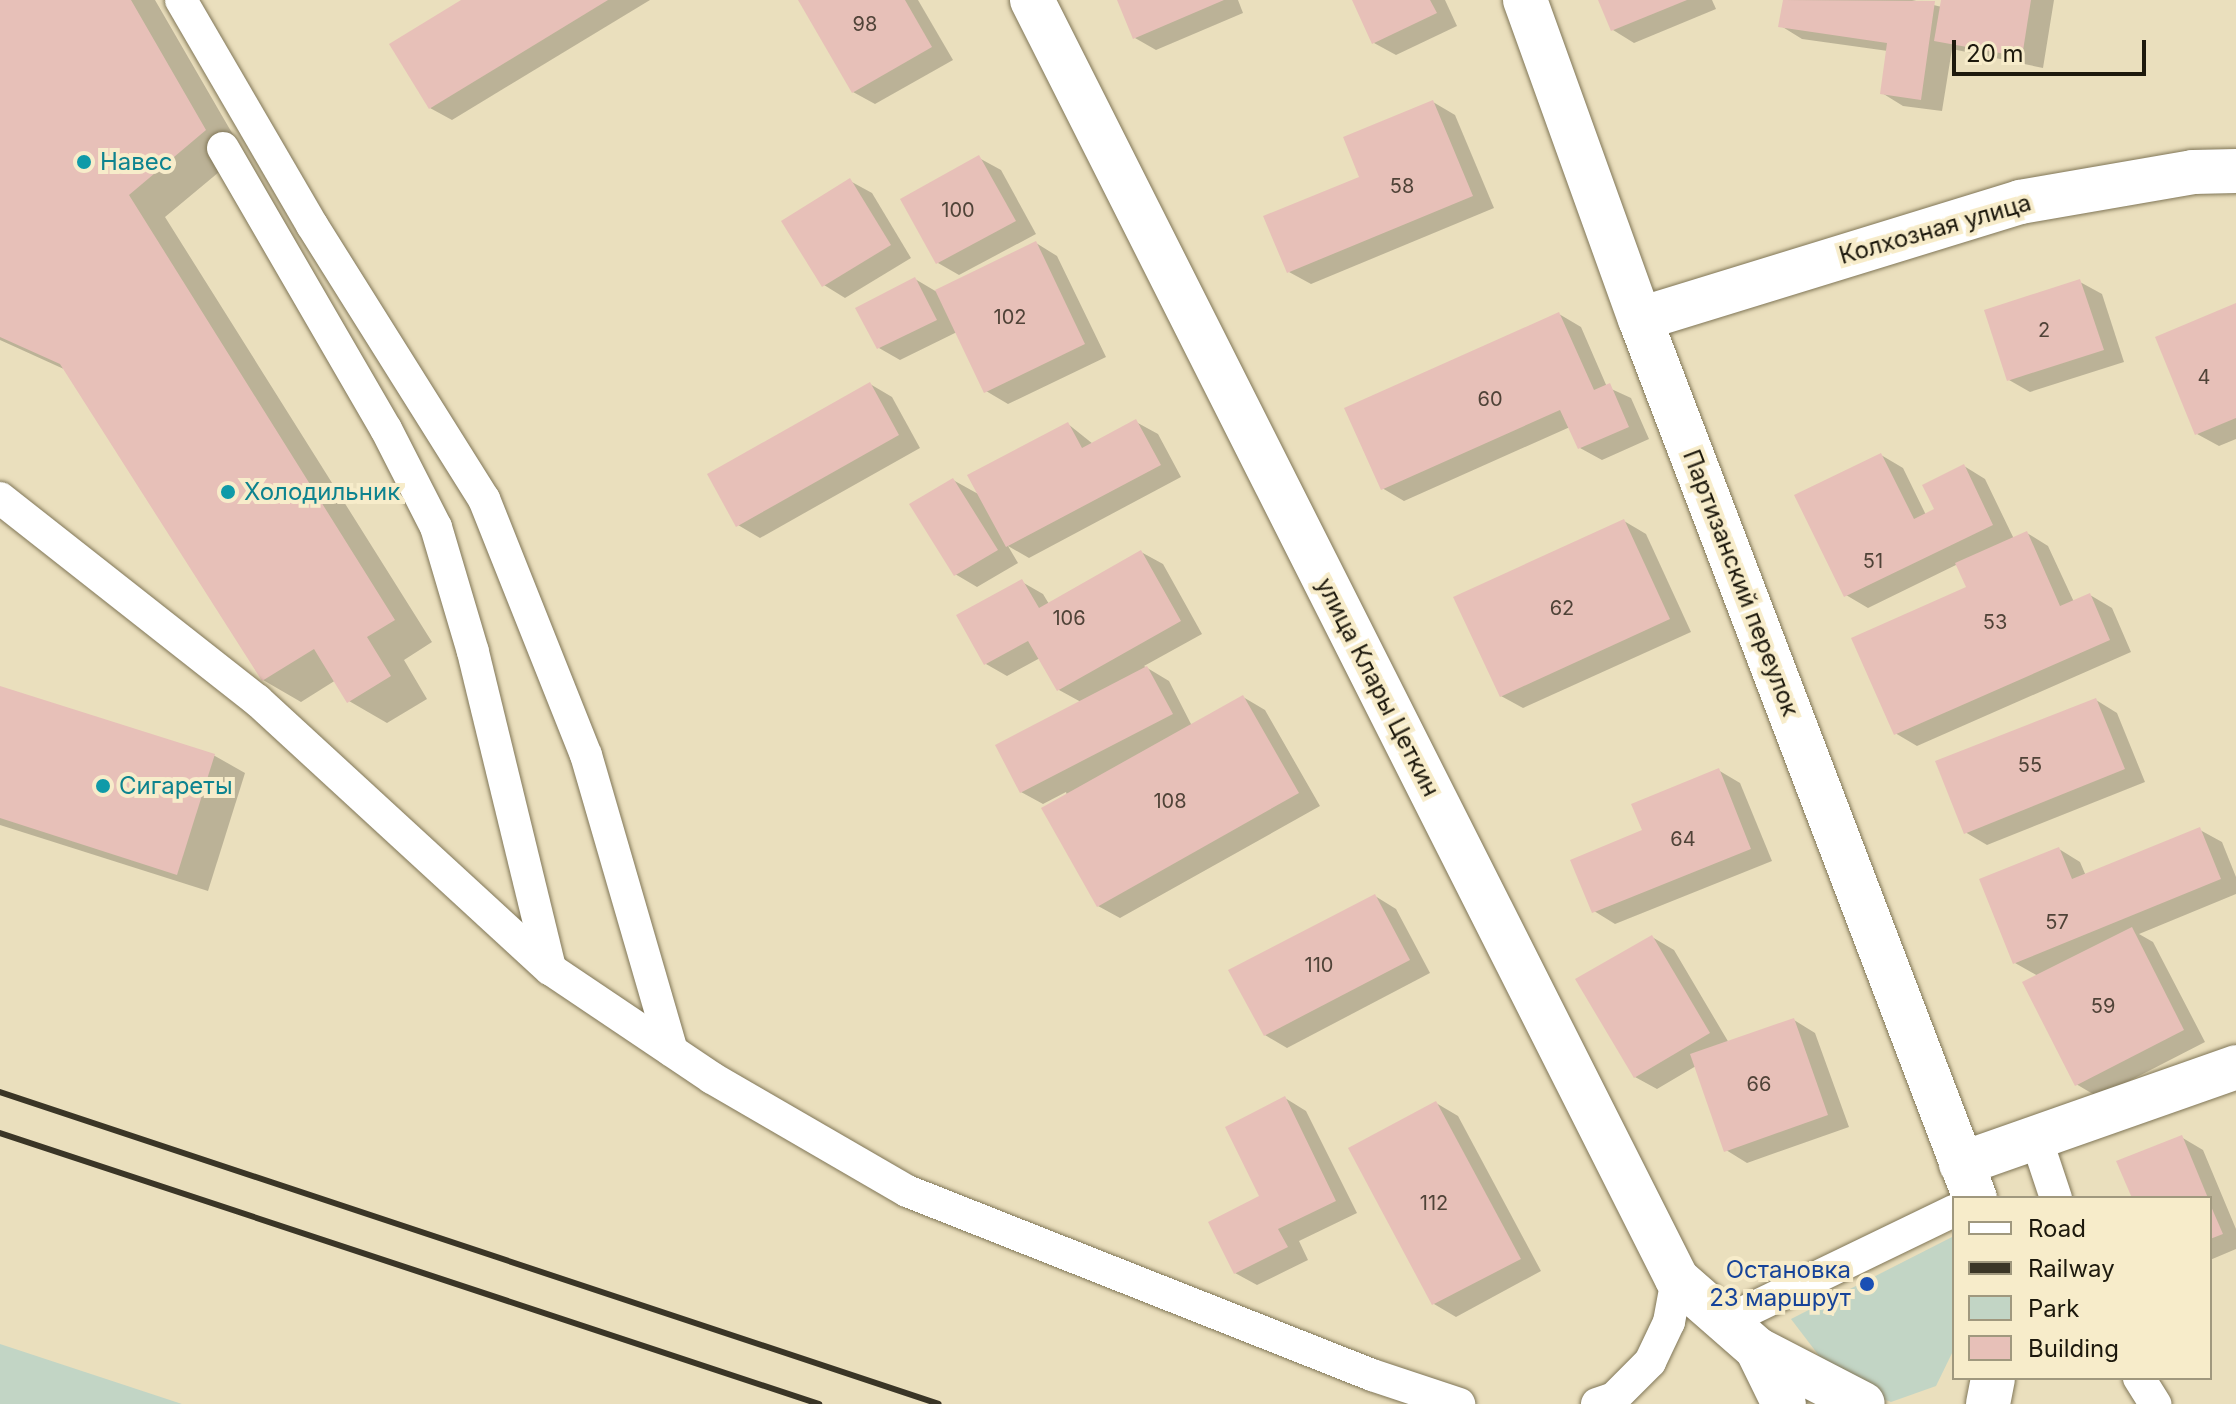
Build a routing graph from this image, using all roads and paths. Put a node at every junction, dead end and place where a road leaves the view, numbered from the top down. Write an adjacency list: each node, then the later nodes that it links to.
1 (181, 0): 9 (lane)
2 (1032, 0): 15 (street, улица Клары Цеткин)
3 (1525, 0): 6 (street, Партизанский переулок)
4 (223, 148): 8 (lane)
5 (2236, 171): 6 (street, Колхозная улица)
6 (1640, 319): 12 (street, Партизанский переулок)
7 (0, 498): 8 (lane)
8 (550, 969): 9 (lane)
9 (672, 1051): 19 (lane)
10 (2236, 1067): 11 (street, Партизанский переулок)
11 (2036, 1138): 12 (street, Партизанский переулок); 13 (lane)
12 (1968, 1181)
13 (2055, 1196)
14 (1952, 1212): 16 (lane)
15 (1677, 1279): 16 (street, улица Клары Цеткин); 20 (lane)
16 (1741, 1335): 21 (street, улица Клары Цеткин); 22 (street, улица Клары Цеткин)
17 (1993, 1380): 23 (street)
18 (2140, 1380): 24 (lane)
19 (1459, 1404)
20 (1597, 1404)
21 (1784, 1404)
22 (1863, 1404)
23 (1988, 1404)
24 (2155, 1404)

